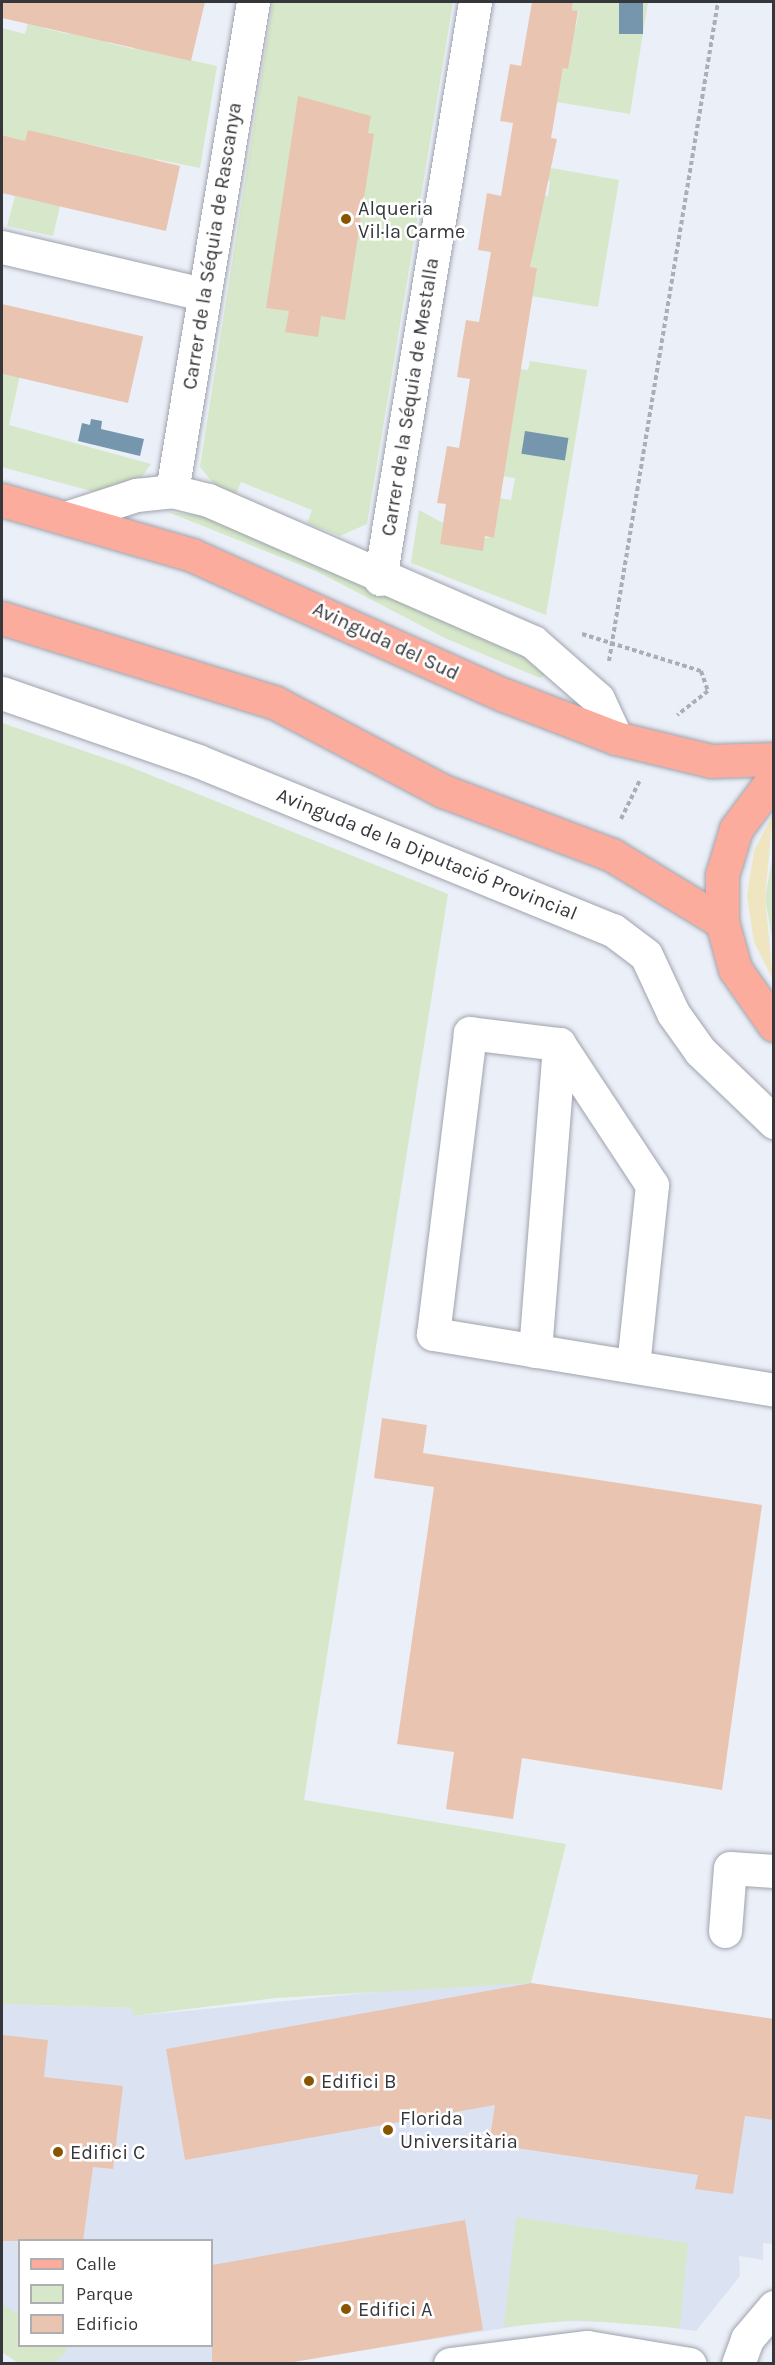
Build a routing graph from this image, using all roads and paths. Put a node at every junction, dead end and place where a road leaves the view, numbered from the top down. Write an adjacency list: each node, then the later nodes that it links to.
1 (253, 2): 5 (street, Carrer de la Séquia de Rascanya)
2 (476, 2): 9 (street, Carrer de la Séquia de Mestalla)
3 (717, 2): 12 (path)
4 (2, 247): 5 (street)
5 (202, 294): 6 (street, Carrer de la Séquia de Rascanya)
6 (172, 491): 8 (street); 9 (street)
7 (2, 500): 8 (main road, Avinguda del Sud)
8 (69, 516): 13 (main road, Avinguda del Sud)
9 (380, 579): 12 (street)
10 (2, 618): 16 (main road)
11 (2, 693): 19 (street, Avinguda de la Diputació Provincial)
12 (598, 699): 13 (street)
13 (616, 738): 14 (main road, Avinguda del Sud)
14 (774, 759)
15 (774, 778): 16 (main road)
16 (722, 922): 17 (main road)
17 (774, 1025)
18 (559, 1044): 20 (street); 20 (street); 21 (street)
19 (774, 1122)
20 (535, 1351): 21 (street)
21 (633, 1365): 22 (street)
22 (774, 1390)
23 (774, 1871): 24 (street)
24 (725, 1931)
25 (774, 2307): 28 (street)
26 (450, 2364): 27 (street)
27 (690, 2364)
28 (738, 2364)

